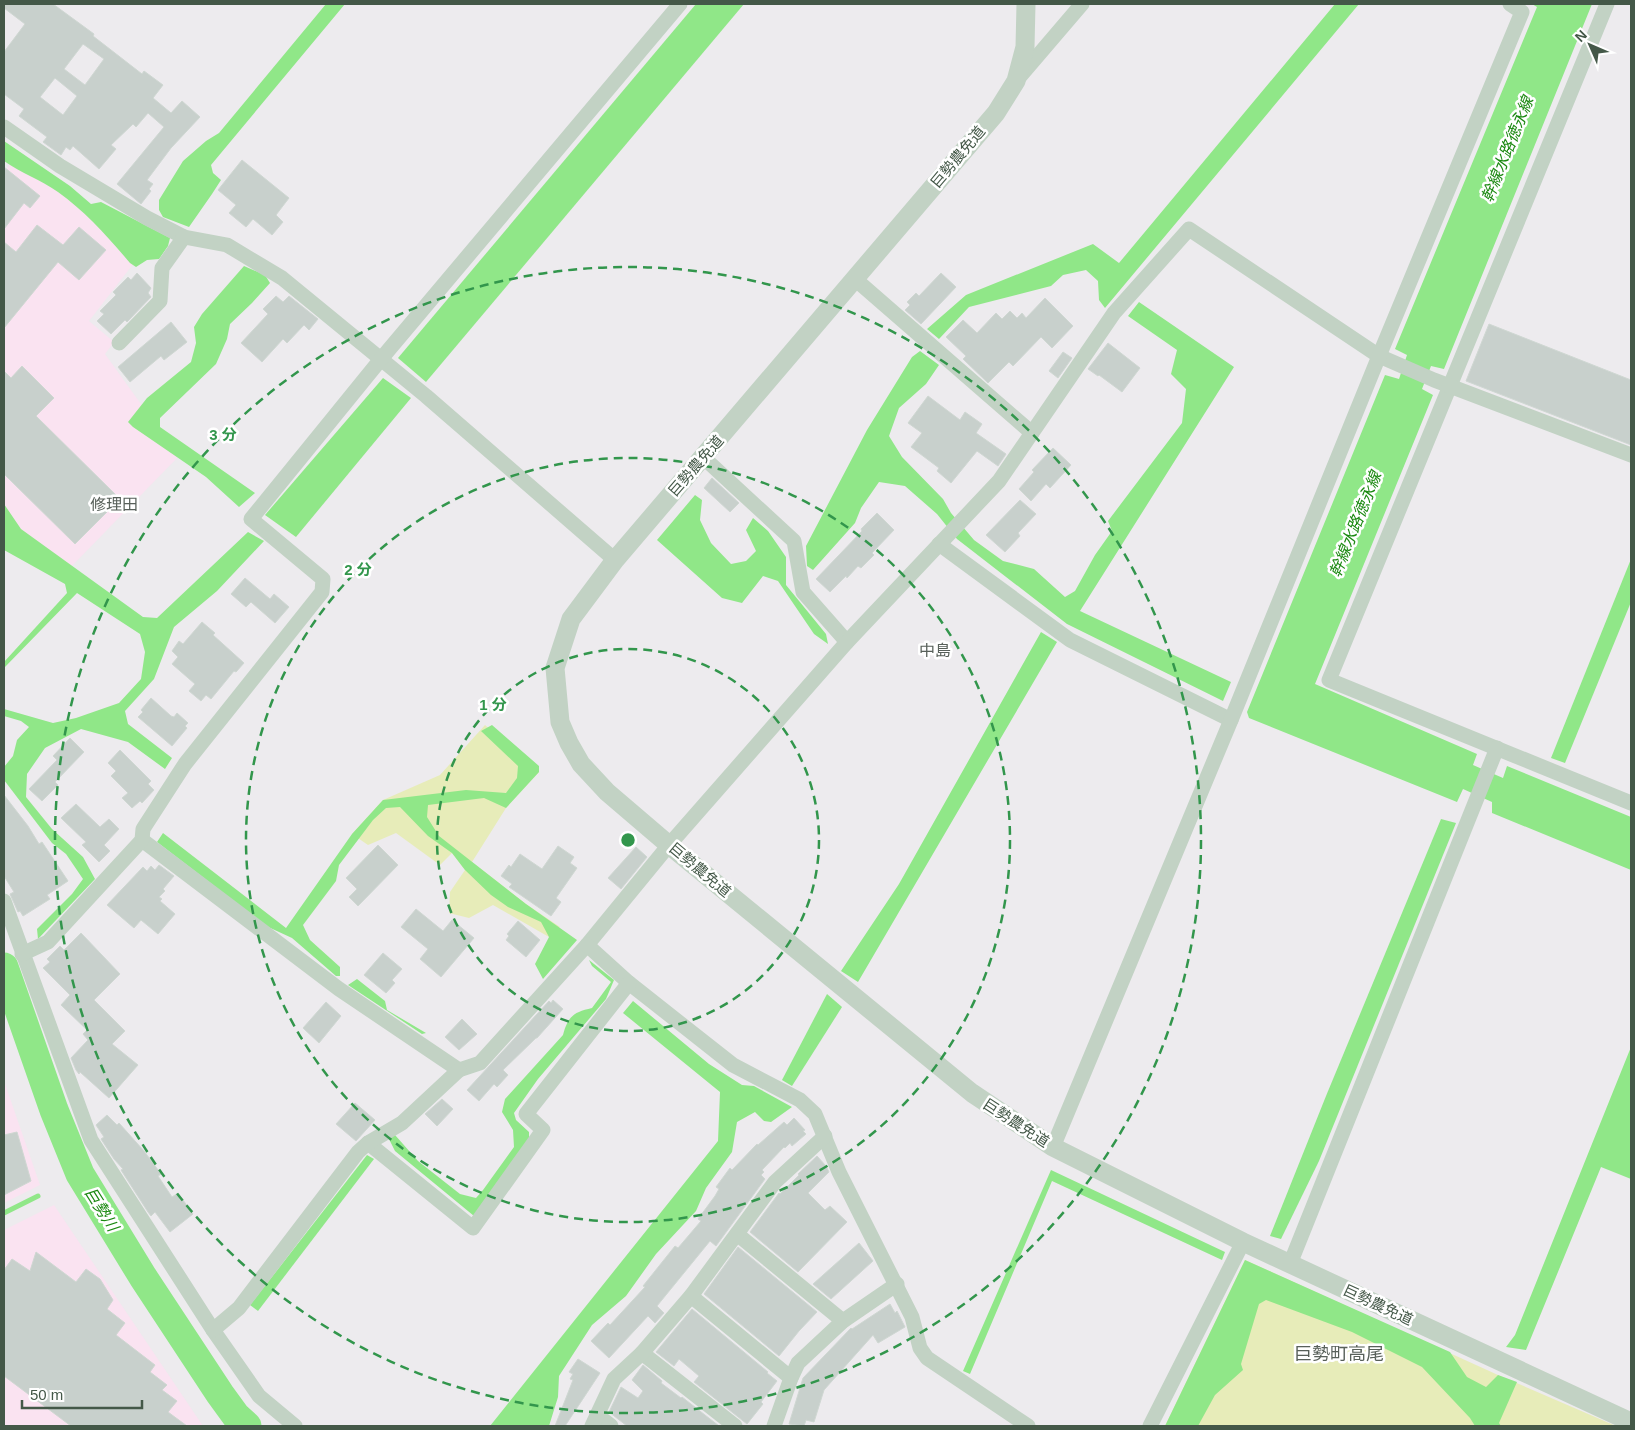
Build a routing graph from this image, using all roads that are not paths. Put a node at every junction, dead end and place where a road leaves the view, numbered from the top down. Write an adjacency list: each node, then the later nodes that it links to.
1 (680, 4): 12 (street)
2 (1026, 4): 6 (street, 巨勢農免道)
3 (1082, 4): 6 (street)
4 (1510, 4): 11 (street)
5 (1607, 4): 13 (street)
6 (1016, 81): 9 (street, 巨勢農免道)
7 (4, 127): 8 (street)
8 (184, 237): 10 (street); 12 (street)
9 (855, 279): 14 (street); 16 (street, 巨勢農免道)
10 (118, 343)
11 (1384, 358): 13 (street); 14 (street); 20 (street)
12 (381, 359): 18 (street); 23 (street)
13 (1449, 385): 15 (street); 21 (street)
14 (1032, 434): 17 (street)
15 (1631, 455)
16 (704, 458): 18 (street, 巨勢農免道); 19 (street)
17 (942, 540): 19 (street); 20 (street)
18 (615, 560): 24 (street, 巨勢農免道)
19 (847, 642): 24 (street)
20 (1231, 720): 32 (street)
21 (1497, 748): 22 (street); 35 (street)
22 (1631, 803)
23 (142, 840): 27 (street); 29 (street)
24 (669, 845): 26 (street); 32 (street, 巨勢農免道)
25 (4, 901): 27 (street)
26 (587, 945): 28 (street); 29 (street)
27 (22, 954): 39 (street)
28 (629, 983): 30 (street); 31 (street)
29 (459, 1070): 31 (street)
30 (825, 1136): 33 (street); 36 (street)
31 (368, 1143): 39 (street)
32 (1052, 1147): 34 (street, 巨勢農免道)
33 (737, 1234): 37 (street); 38 (street)
34 (1243, 1242): 35 (street, 巨勢農免道); 49 (street)
35 (1290, 1264): 43 (street, 巨勢農免道)
36 (897, 1284): 38 (street); 48 (street)
37 (691, 1296): 40 (street); 41 (street)
38 (844, 1321): 41 (street)
39 (213, 1330): 44 (street)
40 (642, 1353): 42 (street); 46 (street)
41 (791, 1378): 47 (street)
42 (595, 1421): 45 (street)
43 (1631, 1422)
44 (295, 1426)
45 (611, 1426)
46 (735, 1426)
47 (774, 1426)
48 (1028, 1426)
49 (1150, 1426)

